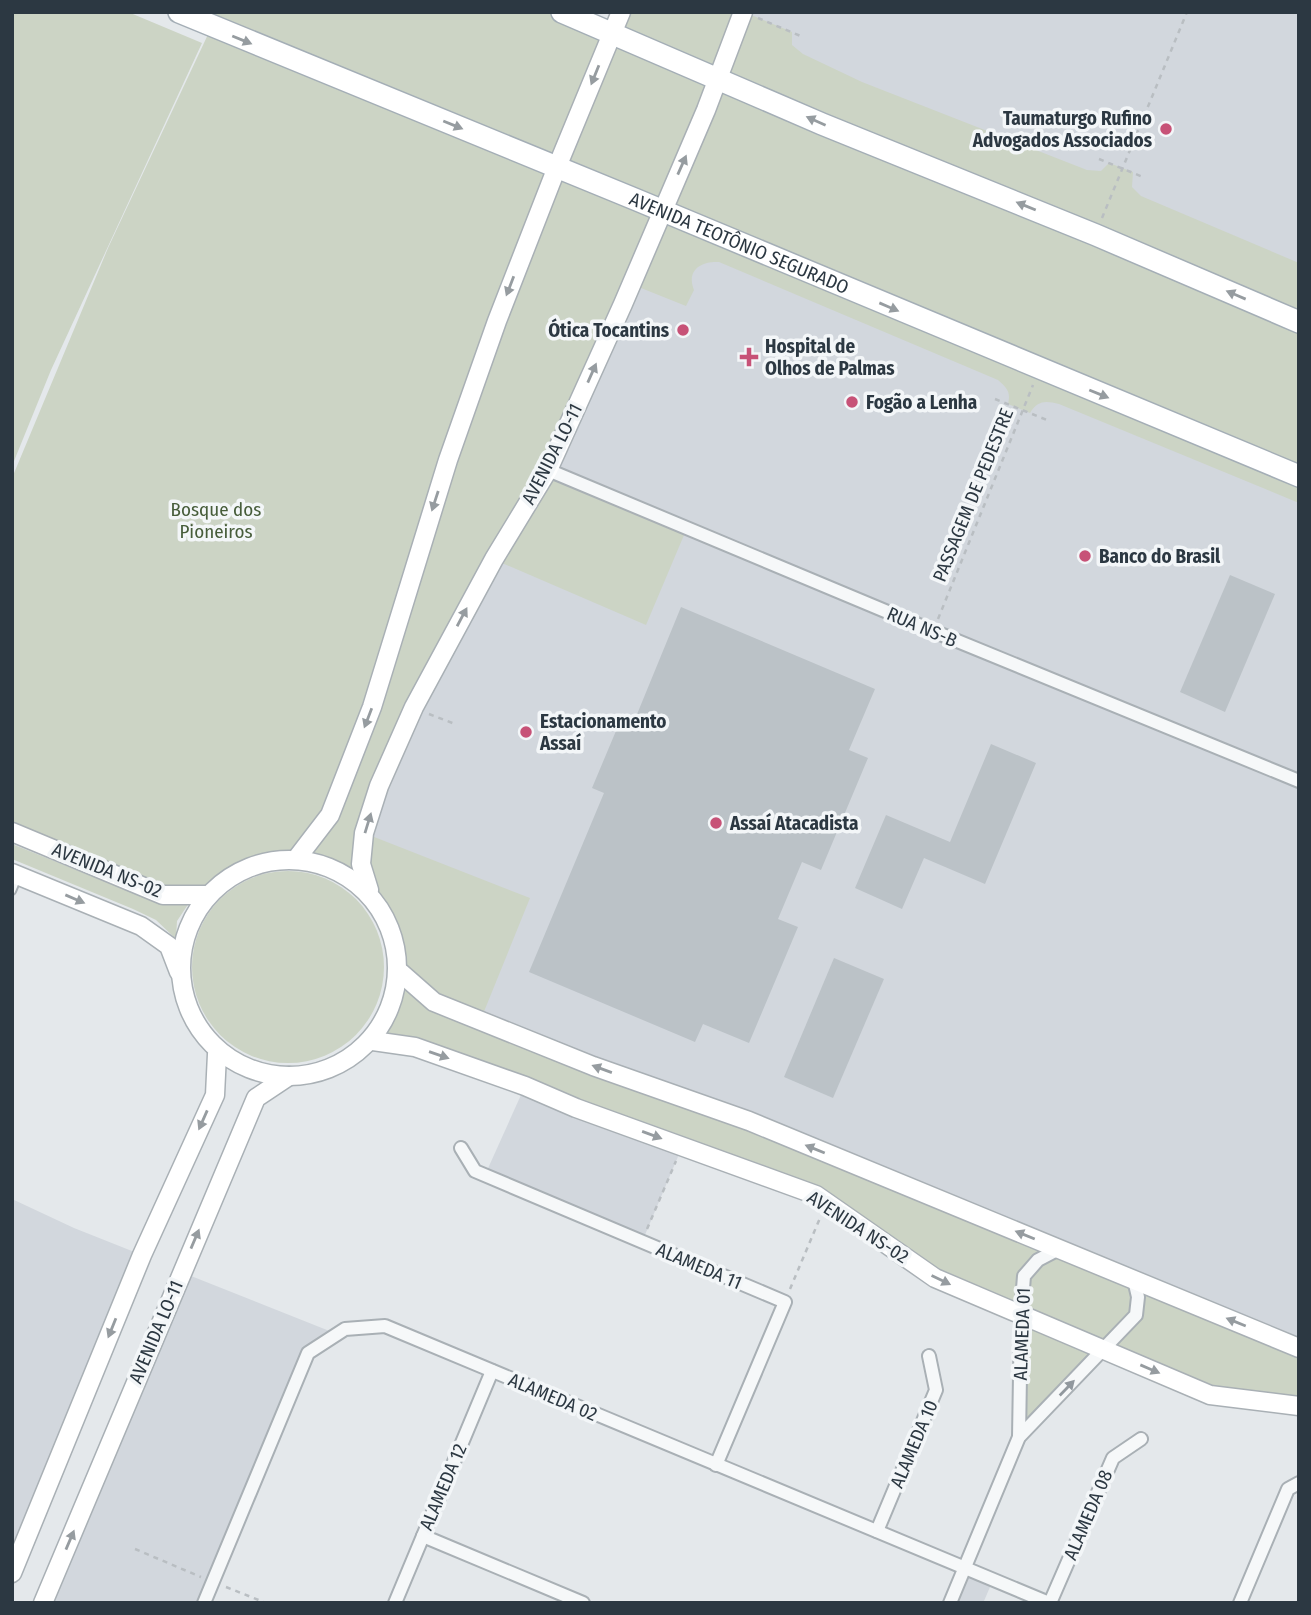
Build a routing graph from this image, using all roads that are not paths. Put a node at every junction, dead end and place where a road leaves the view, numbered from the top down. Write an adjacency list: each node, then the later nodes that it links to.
1 (179, 12): 7 (main road, AVENIDA TEOTÔNIO SEGURADO, one-way to 7)
2 (562, 12): 5 (main road)
3 (621, 12): 5 (street)
4 (750, 15): 6 (street, AVENIDA LO-11)
5 (612, 33): 6 (main road); 7 (street, one-way to 7)
6 (719, 78): 8 (street, AVENIDA LO-11, one-way to 6); 9 (main road, one-way to 6)
7 (557, 167): 8 (main road, AVENIDA TEOTÔNIO SEGURADO); 14 (street, one-way to 14)
8 (662, 211): 10 (street, AVENIDA LO-11, one-way to 8); 11 (main road, AVENIDA TEOTÔNIO SEGURADO, one-way to 11)
9 (1299, 322)
10 (548, 470): 12 (street, RUA NS-B); 16 (street, AVENIDA LO-11, one-way to 10)
11 (1299, 476)
12 (1299, 781)
13 (12, 832): 17 (street, AVENIDA NS-02)
14 (297, 858): 16 (street); 17 (street)
15 (14, 880): 18 (street, AVENIDA NS-02, one-way to 18)
16 (369, 890): 19 (street)
17 (205, 895): 18 (street)
18 (179, 972): 21 (street)
19 (401, 973): 20 (street); 24 (street, one-way to 19)
20 (373, 1041): 22 (street); 26 (street, AVENIDA NS-02, one-way to 26)
21 (217, 1054): 22 (street); 39 (street, one-way to 39)
22 (289, 1076): 40 (street, AVENIDA LO-11, one-way to 22)
23 (461, 1148): 34 (street, ALAMEDA 11)
24 (1059, 1249): 25 (street); 26 (street, ALAMEDA 01)
25 (1134, 1280): 27 (street, one-way to 25); 28 (street, ALAMEDA 01)
26 (1021, 1314): 28 (street, AVENIDA NS-02); 32 (street, ALAMEDA 01)
27 (1299, 1348)
28 (1103, 1349): 31 (street, AVENIDA NS-02, one-way to 31); 32 (street, ALAMEDA 01, one-way to 28)
29 (929, 1356): 36 (street, ALAMEDA 10)
30 (492, 1371): 34 (street, ALAMEDA 02); 37 (street, ALAMEDA 12); 41 (street, ALAMEDA 02)
31 (1299, 1406)
32 (1019, 1437): 38 (street, ALAMEDA 01)
33 (1141, 1439): 45 (street, ALAMEDA 08)
34 (716, 1465): 36 (street, ALAMEDA 02)
35 (1299, 1483): 46 (street)
36 (877, 1531): 38 (street, ALAMEDA 02)
37 (423, 1536): 42 (street, ALAMEDA 12); 43 (street)
38 (965, 1568): 44 (street, ALAMEDA 01); 45 (street, ALAMEDA 02)
39 (12, 1573)
40 (43, 1603)
41 (204, 1603)
42 (395, 1603)
43 (583, 1603)
44 (950, 1603)
45 (1050, 1603)
46 (1240, 1603)

